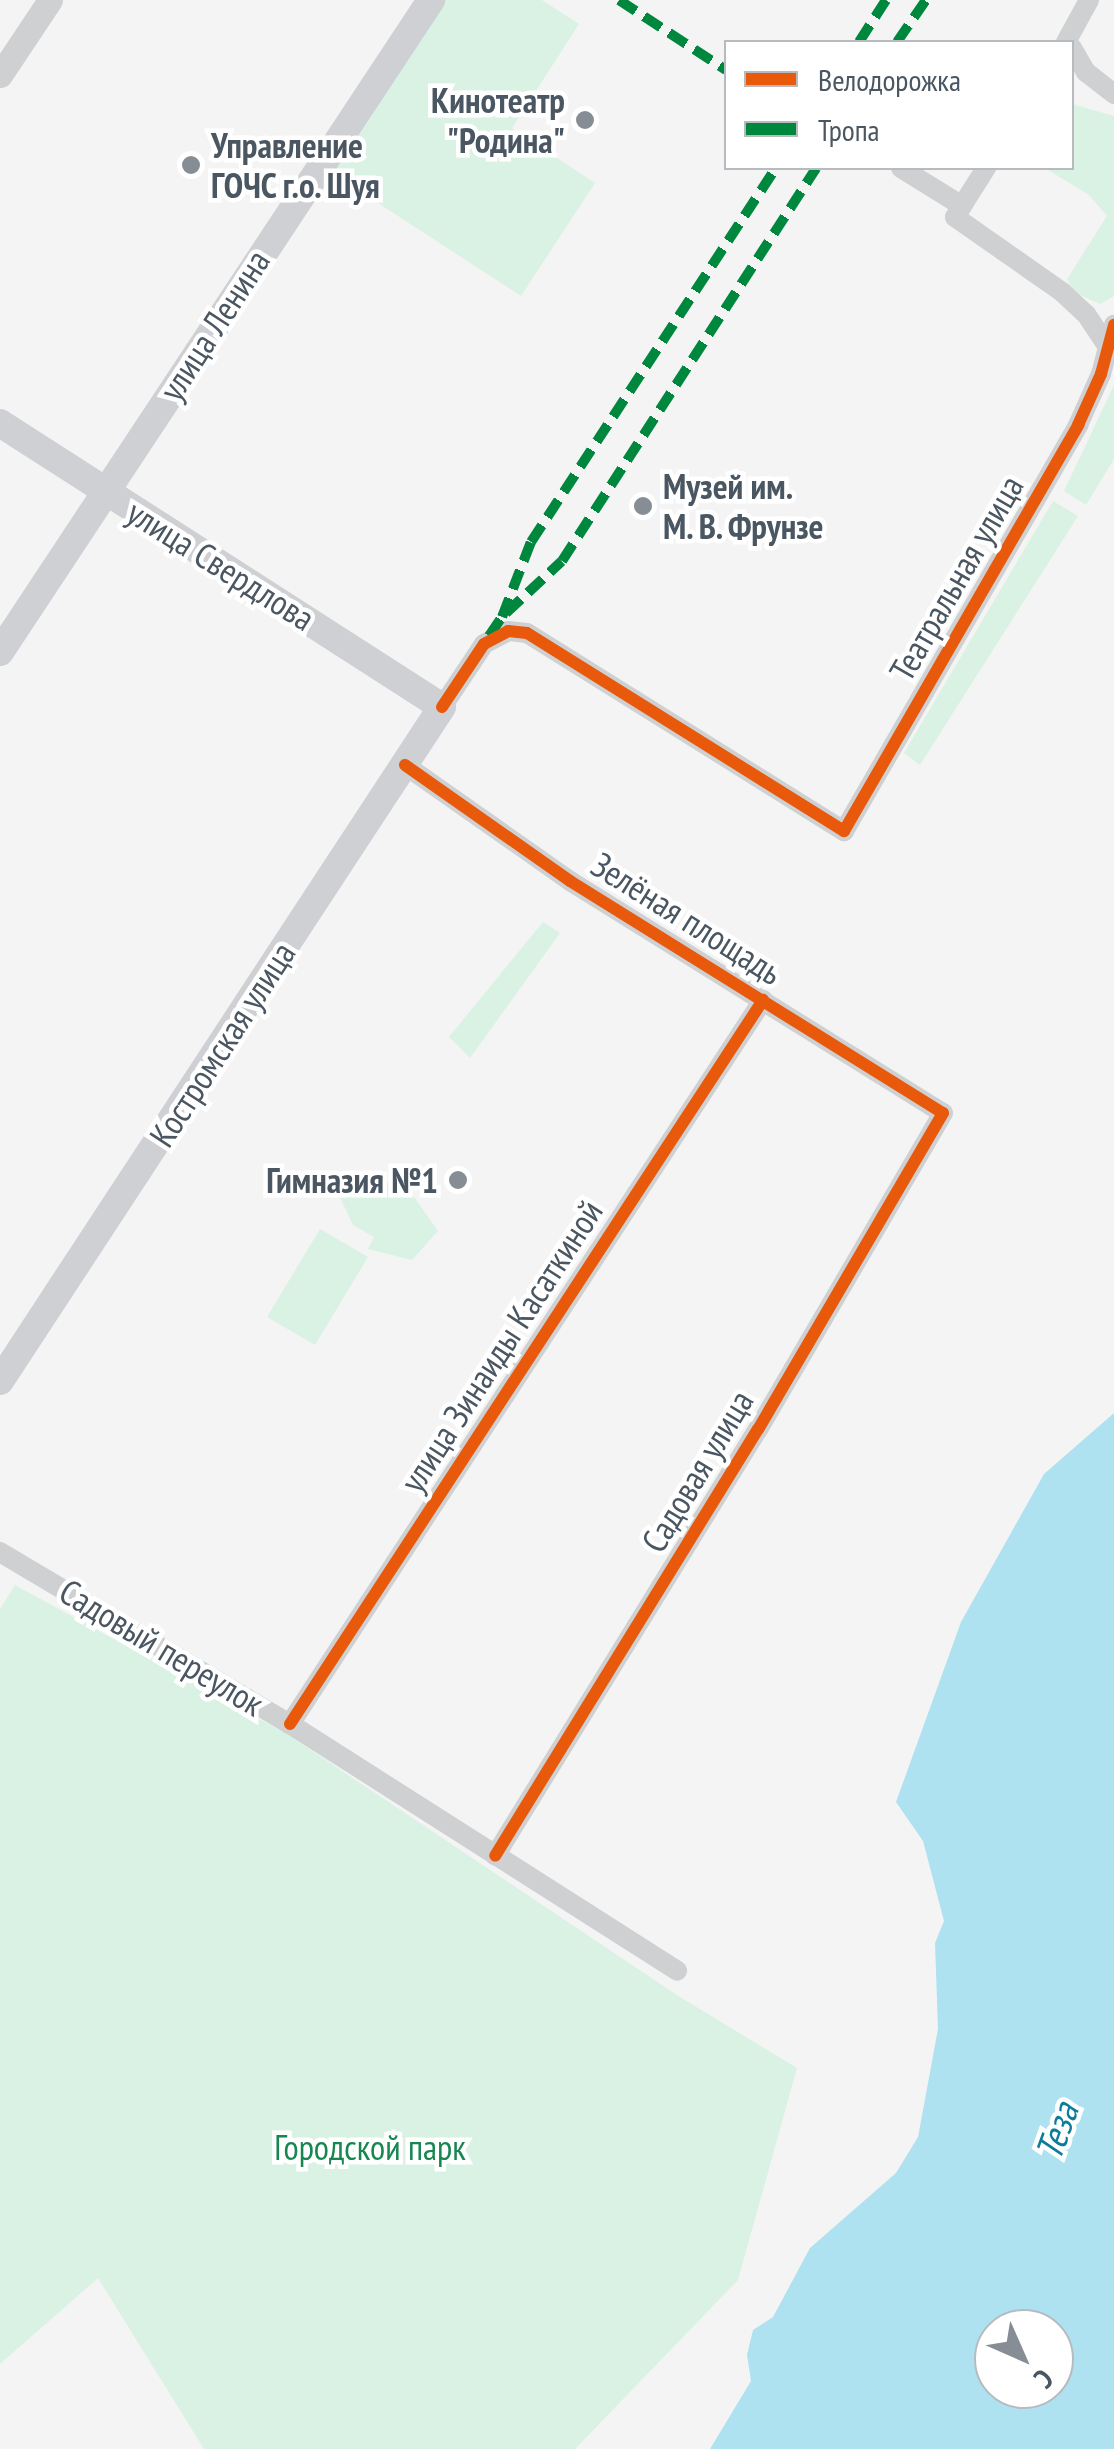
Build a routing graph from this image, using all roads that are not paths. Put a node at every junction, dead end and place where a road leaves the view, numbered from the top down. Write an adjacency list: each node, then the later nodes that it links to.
1 (50, 0): 6 (street)
2 (430, 0): 14 (main road, улица Ленина)
3 (1089, 0): 4 (street)
4 (1070, 40)
5 (1074, 53): 7 (street)
6 (0, 74)
7 (1114, 94)
8 (904, 170): 10 (street)
9 (985, 170): 10 (street)
10 (958, 212): 12 (street)
11 (1114, 326): 12 (street, Театральная улица)
12 (1110, 351): 16 (street, Театральная улица)
13 (0, 423): 14 (main road, улица Свердлова)
14 (106, 492): 15 (main road, улица Ленина); 16 (main road, улица Свердлова)
15 (0, 652)
16 (442, 707): 17 (main road, Костромская улица)
17 (406, 766): 18 (street, Зелёная площадь); 20 (main road, Костромская улица)
18 (763, 1000): 19 (street, Зелёная площадь); 22 (street, улица Зинаиды Касаткиной)
19 (943, 1113): 23 (street, Садовая улица)
20 (0, 1381)
21 (0, 1552): 22 (street, Садовый переулок)
22 (290, 1724): 23 (street, Садовый переулок)
23 (495, 1856): 24 (street, Садовый переулок)
24 (677, 1970)

